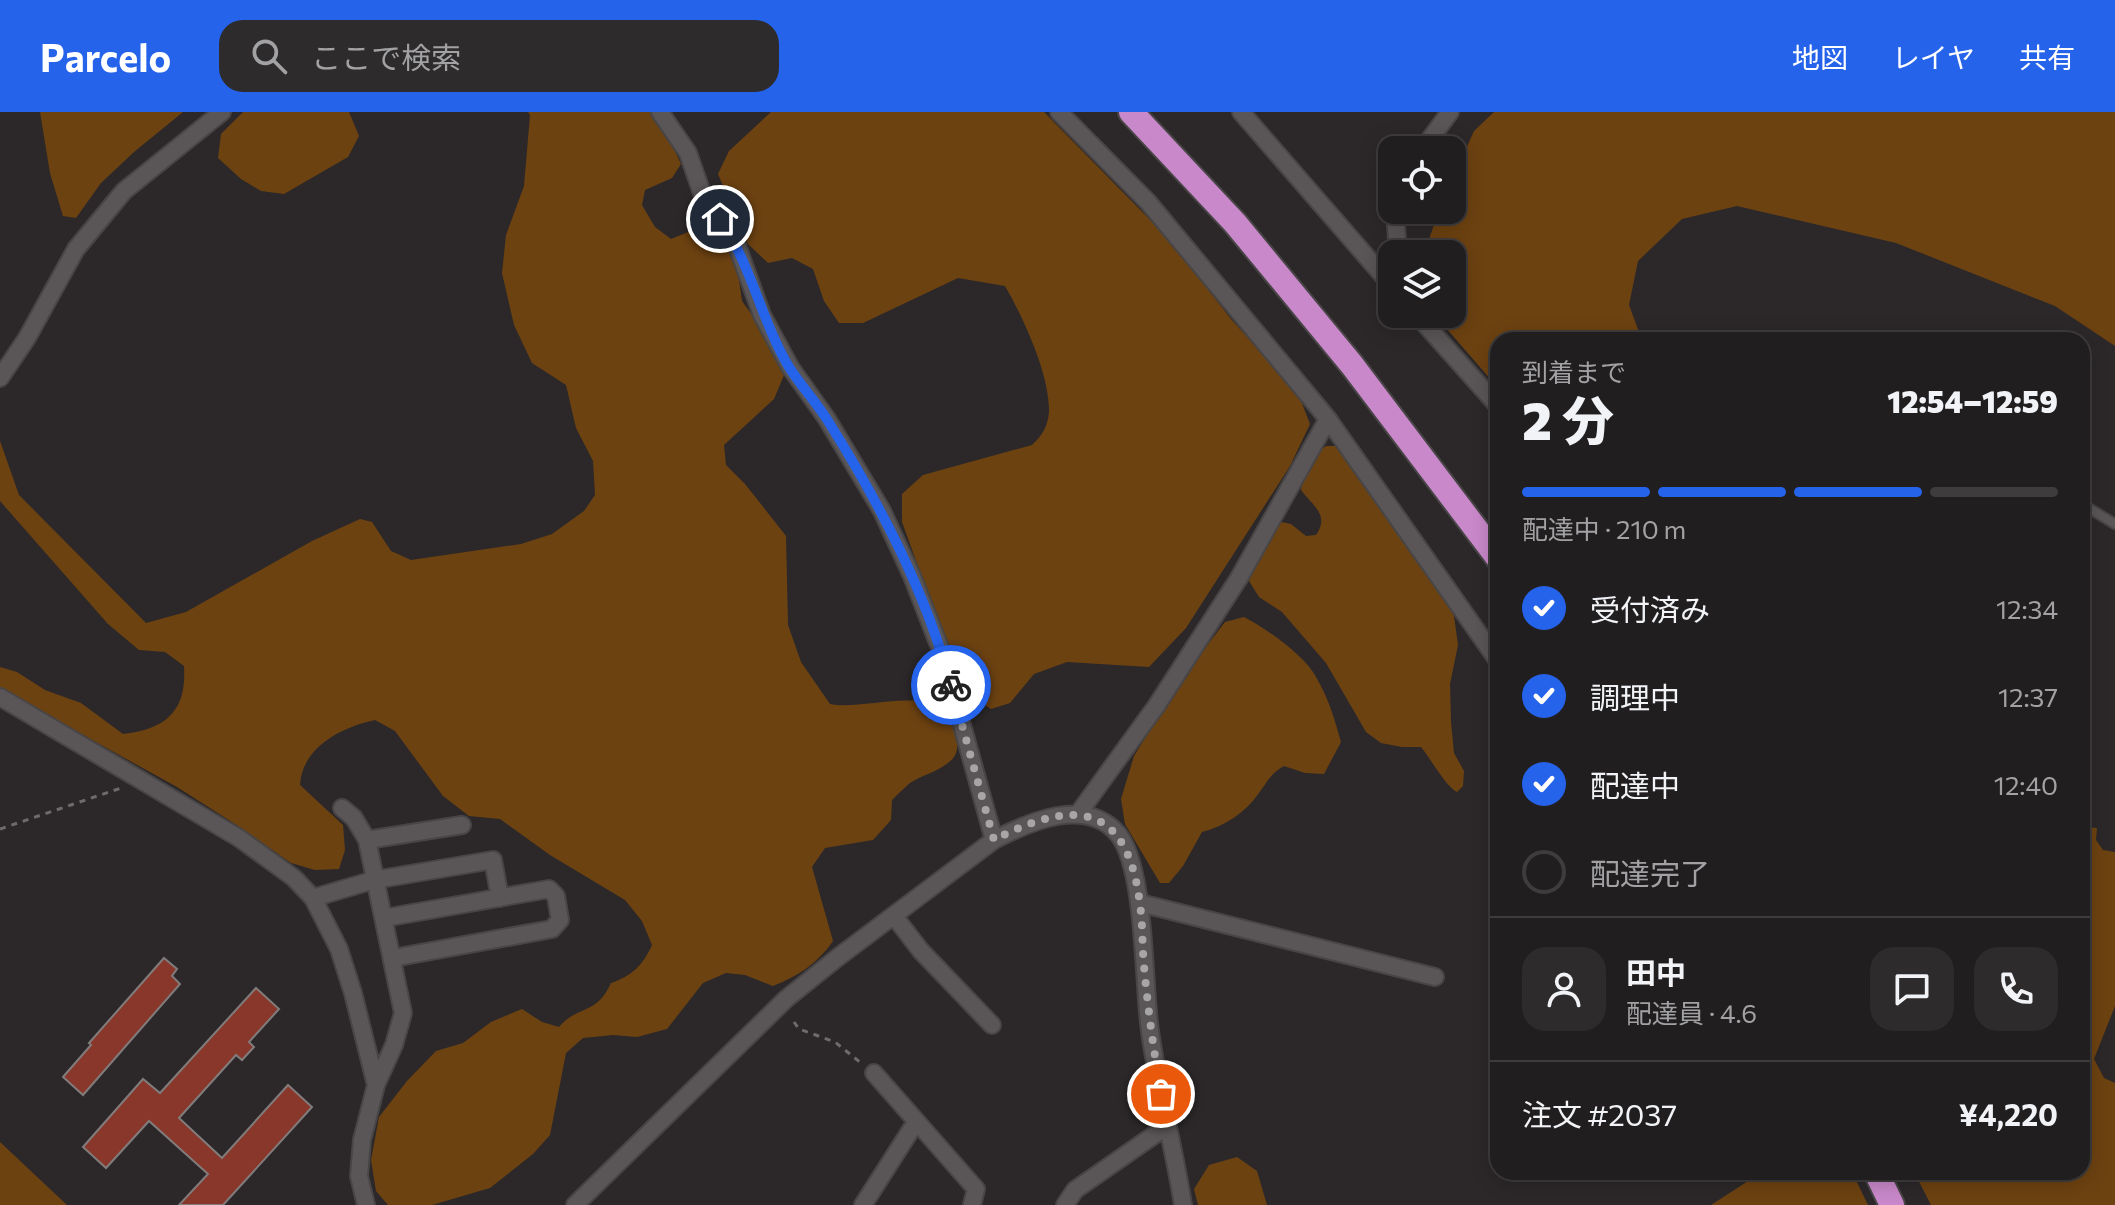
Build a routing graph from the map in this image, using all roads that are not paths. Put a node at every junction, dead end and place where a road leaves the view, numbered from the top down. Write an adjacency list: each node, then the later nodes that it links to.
1 (222, 112): 10 (street)
2 (660, 112): 22 (street)
3 (1059, 112): 12 (street)
4 (1131, 112): 15 (highway)
5 (1241, 112): 8 (street)
6 (1450, 112): 7 (street)
7 (1432, 136)
8 (1378, 266)
9 (1428, 328): 11 (street)
10 (0, 378)
11 (1490, 397)
12 (1328, 419): 16 (street); 19 (street)
13 (2090, 509): 14 (lane)
14 (2115, 524)
15 (1490, 547)
16 (1490, 650)
17 (0, 697): 24 (street)
18 (342, 808): 21 (street)
19 (1078, 814): 22 (street); 26 (street)
20 (462, 825): 21 (street)
21 (367, 840): 23 (street)
22 (994, 840): 27 (street)
23 (374, 880): 24 (street); 25 (street); 28 (street)
24 (313, 898): 33 (street)
25 (500, 898): 28 (street); 29 (street)
26 (1140, 903): 30 (street); 35 (street)
27 (894, 916): 31 (street); 38 (street)
28 (384, 918): 29 (street)
29 (393, 958): 33 (street)
30 (1435, 977)
31 (992, 1025)
32 (874, 1073): 34 (street)
33 (376, 1085): 37 (street)
34 (916, 1122): 39 (street); 40 (street)
35 (1167, 1126): 41 (street); 42 (street)
36 (1880, 1180): 43 (highway)
37 (366, 1205)
38 (575, 1205)
39 (863, 1205)
40 (972, 1205)
41 (1065, 1205)
42 (1183, 1205)
43 (1892, 1205)

